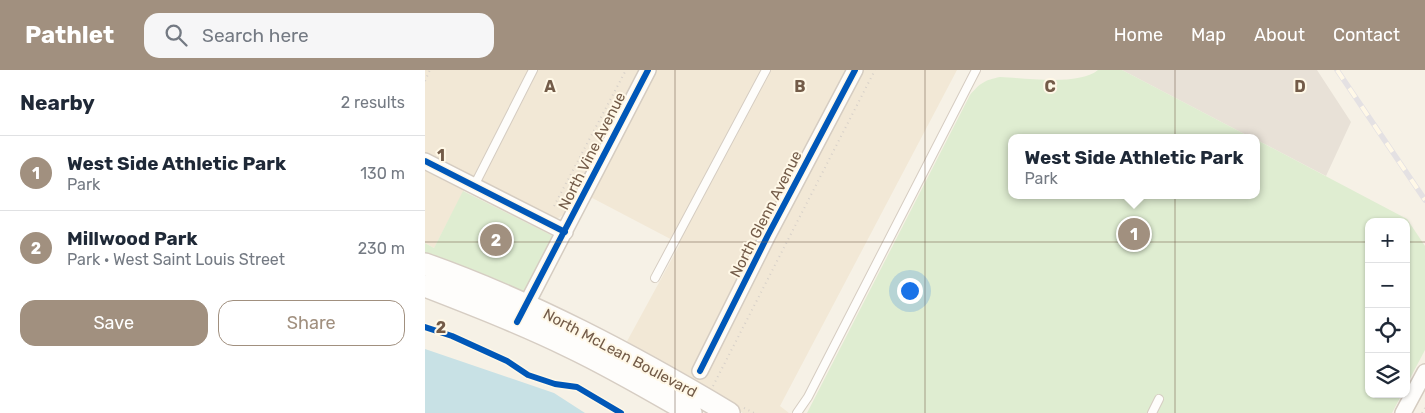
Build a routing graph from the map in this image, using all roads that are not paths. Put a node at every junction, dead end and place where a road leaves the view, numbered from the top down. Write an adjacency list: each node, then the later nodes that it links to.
1 (533, 70): 7 (lane)
2 (648, 70): 8 (street, North Vine Avenue)
3 (766, 70): 10 (lane)
4 (855, 70): 13 (street, North Glenn Avenue)
5 (976, 70): 18 (lane)
6 (425, 161): 7 (street)
7 (474, 186): 8 (street)
8 (565, 232): 12 (street, North Vine Avenue)
9 (425, 264): 12 (main road, North McLean Boulevard)
10 (655, 278)
11 (425, 286): 12 (main road, North McLean Boulevard)
12 (522, 313): 16 (main road, North McLean Boulevard); 17 (main road, North McLean Boulevard)
13 (700, 371)
14 (1425, 372): 20 (street)
15 (1159, 399): 19 (lane)
16 (691, 413)
17 (729, 413)
18 (797, 413)
19 (1152, 413)
20 (1403, 413)

